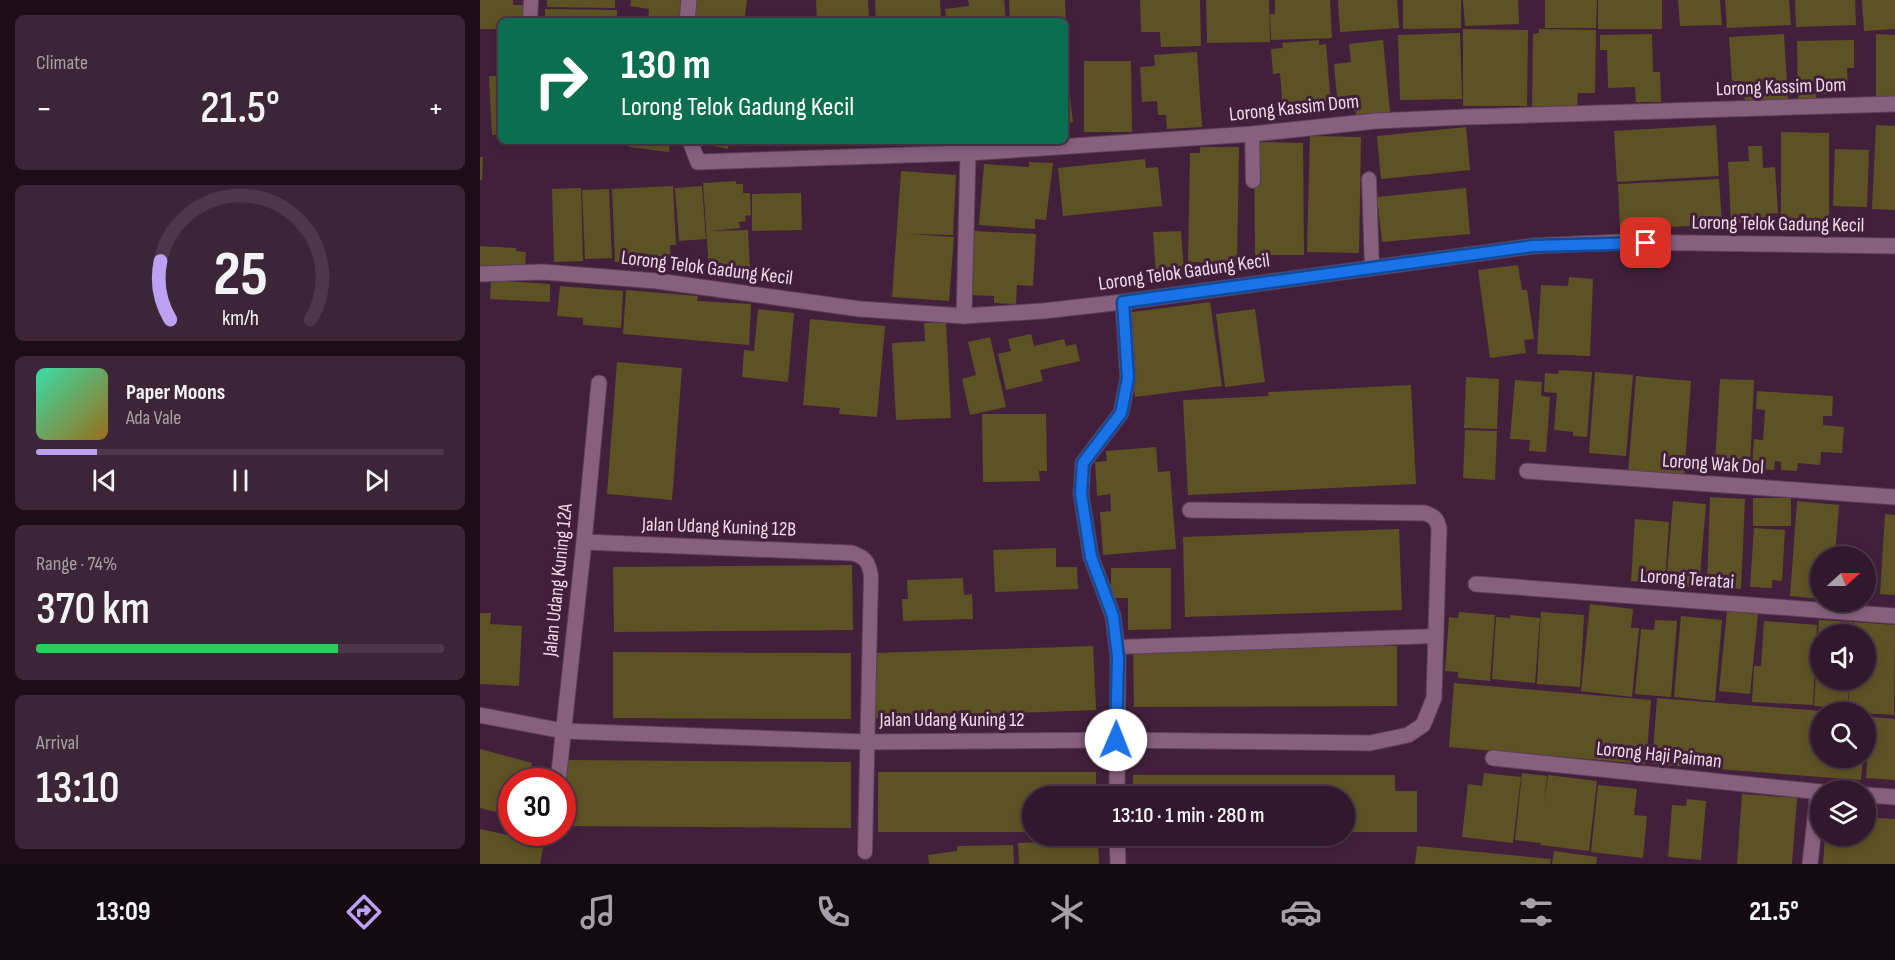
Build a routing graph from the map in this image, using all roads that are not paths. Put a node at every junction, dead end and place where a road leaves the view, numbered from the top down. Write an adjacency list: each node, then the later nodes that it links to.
1 (531, 0): 3 (lane)
2 (689, 0): 4 (street)
3 (530, 18)
4 (687, 18)
5 (1895, 104): 6 (street, Lorong Kassim Dom)
6 (1252, 134): 8 (street, Lorong Kassim Dom); 10 (lane)
7 (691, 144): 8 (street, Lorong Kassim Dom)
8 (968, 153): 15 (street)
9 (1369, 179): 12 (lane)
10 (1253, 181)
11 (1895, 246): 12 (street, Lorong Telok Gadung Kecil)
12 (1372, 268): 14 (street, Lorong Telok Gadung Kecil)
13 (480, 274): 15 (street, Lorong Telok Gadung Kecil)
14 (1123, 302): 15 (street, Lorong Telok Gadung Kecil); 25 (street)
15 (964, 316)
16 (599, 383): 20 (street, Jalan Udang Kuning 12A)
17 (1527, 471): 18 (street, Lorong Wak Dol)
18 (1895, 496)
19 (1190, 510): 24 (street)
20 (584, 542): 21 (street, Jalan Udang Kuning 12B); 27 (street, Jalan Udang Kuning 12A)
21 (852, 553): 29 (lane)
22 (1476, 584): 23 (street, Lorong Teratai)
23 (1895, 616)
24 (1436, 636): 25 (lane); 28 (street, Jalan Udang Kuning 12)
25 (1117, 647): 28 (street)
26 (480, 715): 27 (street, Jalan Udang Kuning 12)
27 (563, 731): 29 (street, Jalan Udang Kuning 12); 31 (street, Jalan Udang Kuning 12A)
28 (1116, 740): 29 (street, Jalan Udang Kuning 12); 32 (street)
29 (867, 742): 38 (lane)
30 (1493, 758): 33 (street, Lorong Haji Paiman)
31 (559, 768)
32 (1117, 786)
33 (1810, 791)
34 (1876, 796): 35 (street)
35 (1895, 797)
36 (1117, 846): 39 (street)
37 (1812, 846): 40 (street)
38 (865, 852)
39 (1118, 864)
40 (1810, 864)

